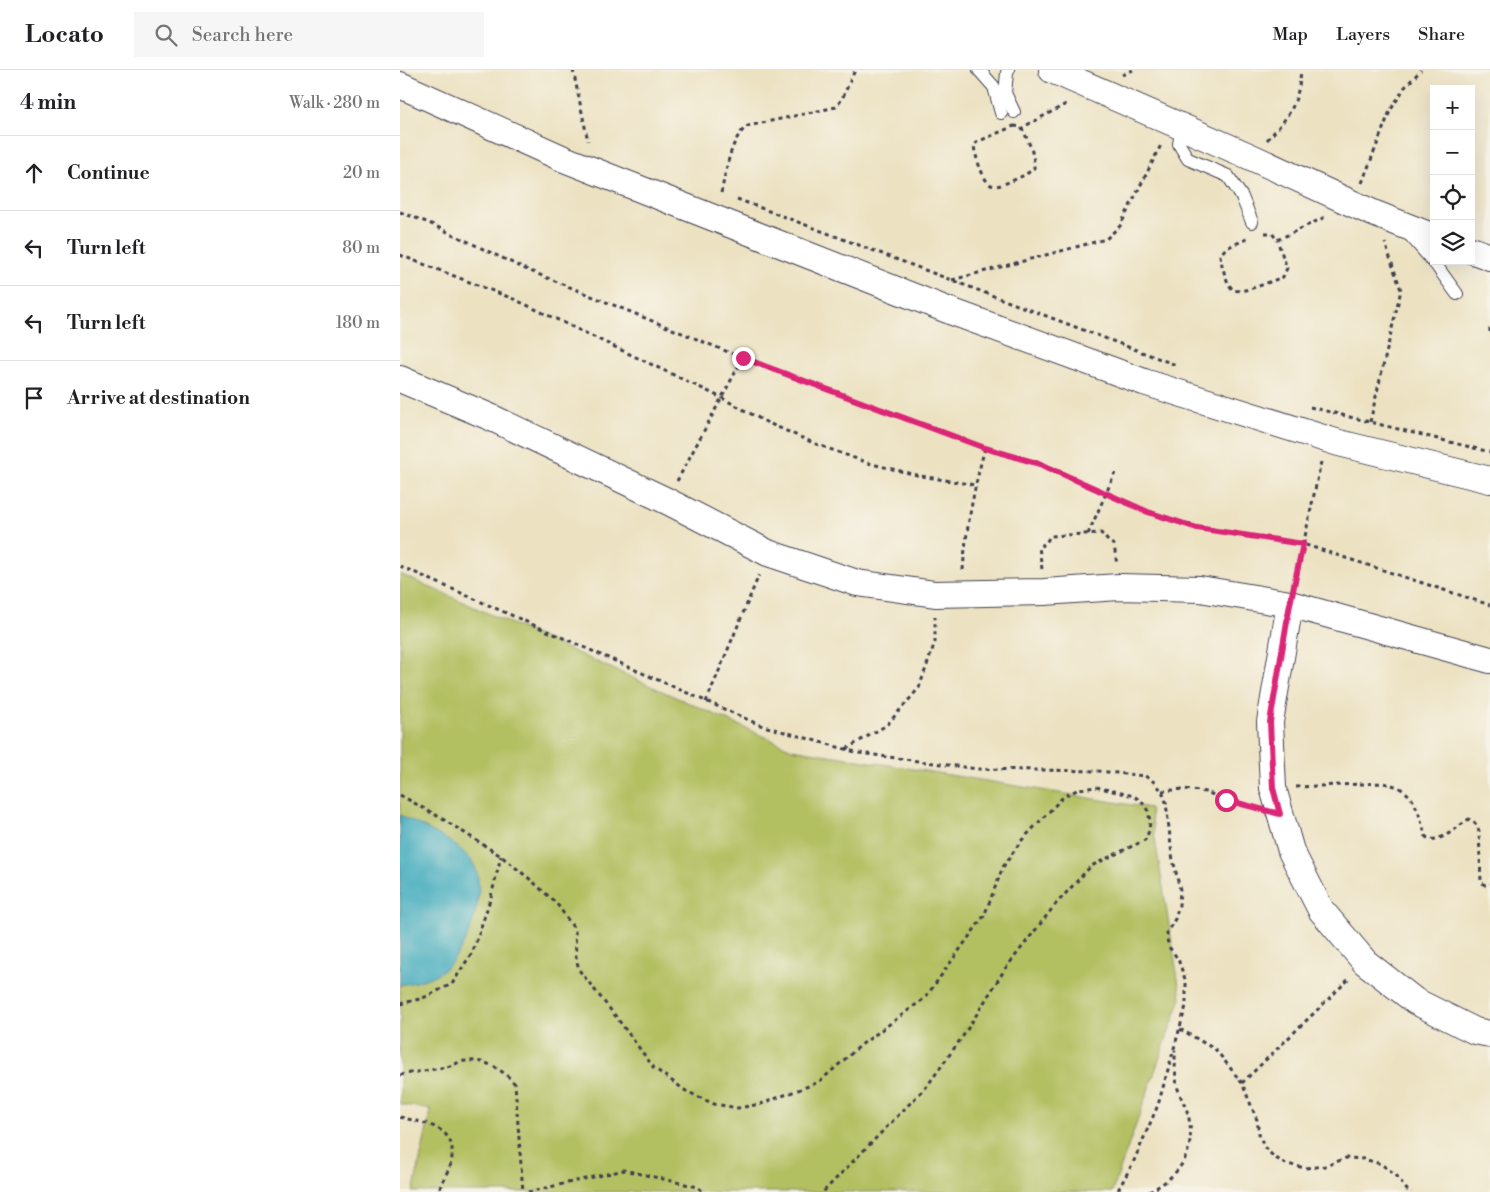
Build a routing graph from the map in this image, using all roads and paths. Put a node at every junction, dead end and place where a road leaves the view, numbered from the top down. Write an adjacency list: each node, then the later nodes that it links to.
1 (573, 70): 11 (path)
2 (855, 70): 15 (path)
3 (979, 70): 4 (lane)
4 (1008, 70)
5 (1052, 70): 9 (street)
6 (1301, 70): 14 (path)
7 (1421, 70): 17 (path)
8 (400, 84): 36 (street)
9 (1178, 125): 14 (street); 19 (lane); 28 (path)
10 (580, 138): 11 (path)
11 (588, 141): 13 (path)
12 (977, 142): 12 (path)
13 (596, 145)
14 (1251, 157): 17 (street)
15 (713, 190)
16 (730, 197): 28 (path)
17 (1364, 208): 20 (street); 24 (path); 35 (path)
18 (400, 212): 30 (path)
19 (1252, 222)
20 (1397, 223): 22 (street); 29 (lane)
21 (1263, 232): 24 (path)
22 (1430, 235)
23 (1248, 239): 24 (path)
24 (1277, 240)
25 (1475, 251): 27 (street)
26 (400, 255): 33 (path)
27 (1490, 257)
28 (951, 280): 31 (path)
29 (1457, 294)
30 (743, 358): 33 (path); 37 (path)
31 (1181, 367)
32 (400, 379): 43 (street)
33 (722, 398): 41 (path); 43 (path)
34 (1308, 406): 35 (path)
35 (1370, 422): 38 (path)
36 (1326, 439): 40 (street); 45 (path)
37 (985, 448): 41 (path); 42 (path)
38 (1490, 452)
39 (1114, 473): 42 (path)
40 (1490, 480)
41 (975, 485): 51 (path)
42 (1106, 493): 44 (path); 45 (path)
43 (667, 501): 46 (street)
44 (1088, 534): 48 (path); 49 (path)
45 (1303, 544): 52 (path); 53 (path)
46 (768, 553): 50 (street); 55 (path)
47 (400, 566): 55 (path)
48 (1119, 586): 49 (street); 52 (street)
49 (1044, 592): 51 (street)
50 (935, 594): 51 (street); 56 (path)
51 (961, 594)
52 (1290, 604): 54 (street); 57 (street)
53 (1490, 605)
54 (1490, 660)
55 (706, 702): 56 (path)
56 (846, 749): 58 (path)
57 (1273, 788): 60 (street); 62 (path)
58 (1162, 791): 60 (path); 65 (path)
59 (400, 795): 61 (path)
60 (1280, 814): 63 (street)
61 (501, 856): 64 (path); 75 (path)
62 (1490, 884)
63 (1365, 962): 66 (street); 69 (path)
64 (400, 1004)
65 (1180, 1029): 67 (path); 69 (path)
66 (1490, 1034)
67 (1174, 1047): 76 (path); 77 (path)
68 (400, 1075): 72 (path)
69 (1242, 1083): 78 (path)
70 (400, 1117): 71 (path)
71 (439, 1192)
72 (523, 1192)
73 (528, 1192): 74 (path)
74 (703, 1192)
75 (822, 1192)
76 (1117, 1192)
77 (1149, 1192)
78 (1412, 1192)

